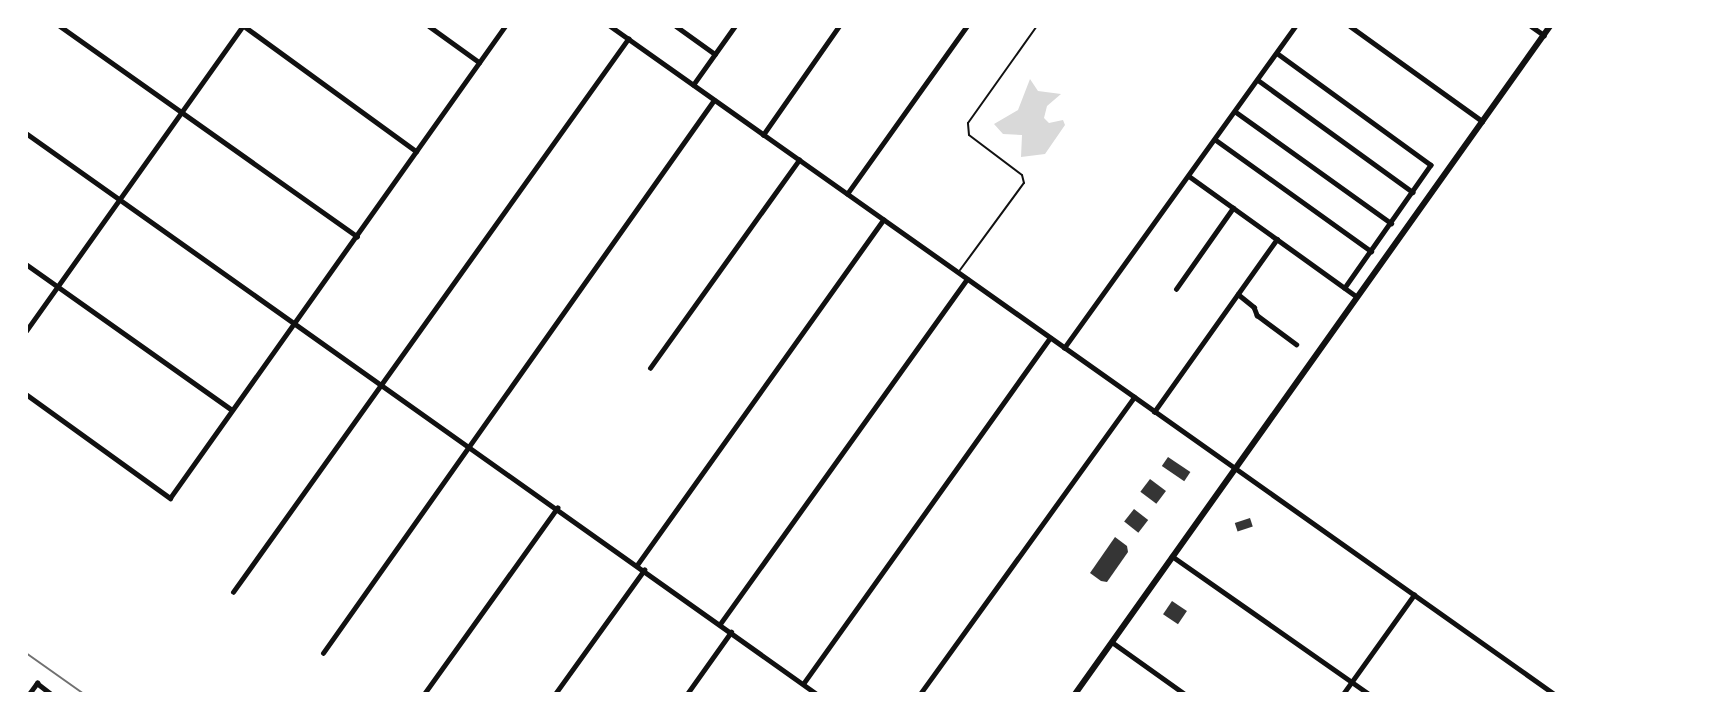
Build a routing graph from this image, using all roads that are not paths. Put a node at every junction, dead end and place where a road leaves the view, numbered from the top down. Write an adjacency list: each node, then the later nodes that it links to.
1 (60, 26): 24 (street)
2 (244, 26): 24 (street); 29 (street)
3 (429, 26): 19 (street)
4 (505, 26): 19 (street)
5 (610, 26): 16 (street)
6 (676, 26): 18 (street)
7 (735, 26): 18 (street)
8 (839, 26): 27 (street)
9 (967, 26): 33 (street)
10 (1037, 26): 42 (lane)
11 (1350, 26): 25 (street)
12 (1531, 26): 15 (street)
13 (1550, 26): 15 (main road)
14 (1294, 28): 17 (street)
15 (1544, 35): 25 (main road)
16 (628, 39): 21 (street); 55 (street)
17 (1277, 53): 20 (street); 32 (street)
18 (715, 54): 21 (street)
19 (480, 62): 29 (street)
20 (1258, 80): 23 (street); 32 (street)
21 (693, 85): 22 (street)
22 (714, 100): 27 (street); 60 (street)
23 (1237, 112): 28 (street); 37 (street)
24 (182, 113): 34 (street); 38 (street)
25 (1482, 121): 48 (main road)
26 (26, 133): 34 (street)
27 (763, 135): 30 (street)
28 (1216, 140): 31 (street); 40 (street)
29 (416, 151): 38 (street)
30 (799, 160): 33 (street); 54 (street)
31 (1189, 176): 35 (street); 53 (street)
32 (1413, 192): 37 (street)
33 (847, 194): 36 (street)
34 (120, 199): 44 (street); 49 (street)
35 (1233, 208): 39 (street); 46 (street)
36 (883, 219): 42 (street); 64 (street)
37 (1391, 223): 40 (street)
38 (357, 236): 49 (street)
39 (1277, 239): 45 (street); 47 (street)
40 (1371, 251): 45 (street)
41 (26, 264): 44 (street)
42 (958, 273): 43 (street)
43 (967, 279): 51 (street); 68 (street)
44 (58, 286): 50 (street); 58 (street)
45 (1345, 288): 48 (street)
46 (1176, 289)
47 (1238, 294): 52 (street); 59 (street)
48 (1356, 296): 61 (main road)
49 (293, 323): 55 (street); 58 (street)
50 (26, 331)
51 (1050, 338): 53 (street); 73 (street)
52 (1296, 344)
53 (1064, 348): 57 (street)
54 (650, 368)
55 (382, 385): 60 (street); 66 (street)
56 (26, 394): 58 (street)
57 (1133, 397): 59 (street); 80 (street)
58 (232, 410)
59 (1154, 412): 61 (street)
60 (468, 447): 62 (street); 71 (street)
61 (1234, 468): 63 (main road); 67 (street)
62 (557, 508): 64 (street); 76 (street)
63 (1172, 556): 70 (main road); 72 (street)
64 (637, 565): 65 (street)
65 (644, 570): 68 (street); 77 (street)
66 (233, 592)
67 (1414, 595): 72 (street); 85 (street)
68 (720, 624): 69 (street)
69 (731, 632): 73 (street); 78 (street)
70 (1112, 642): 81 (main road); 82 (street)
71 (323, 653)
72 (1352, 681): 83 (street); 84 (street)
73 (803, 684): 79 (street)
74 (29, 694): 75 (street)
75 (51, 694)
76 (424, 694)
77 (555, 694)
78 (687, 694)
79 (817, 694)
80 (920, 694)
81 (1075, 694)
82 (1185, 694)
83 (1343, 694)
84 (1370, 694)
85 (1554, 694)

